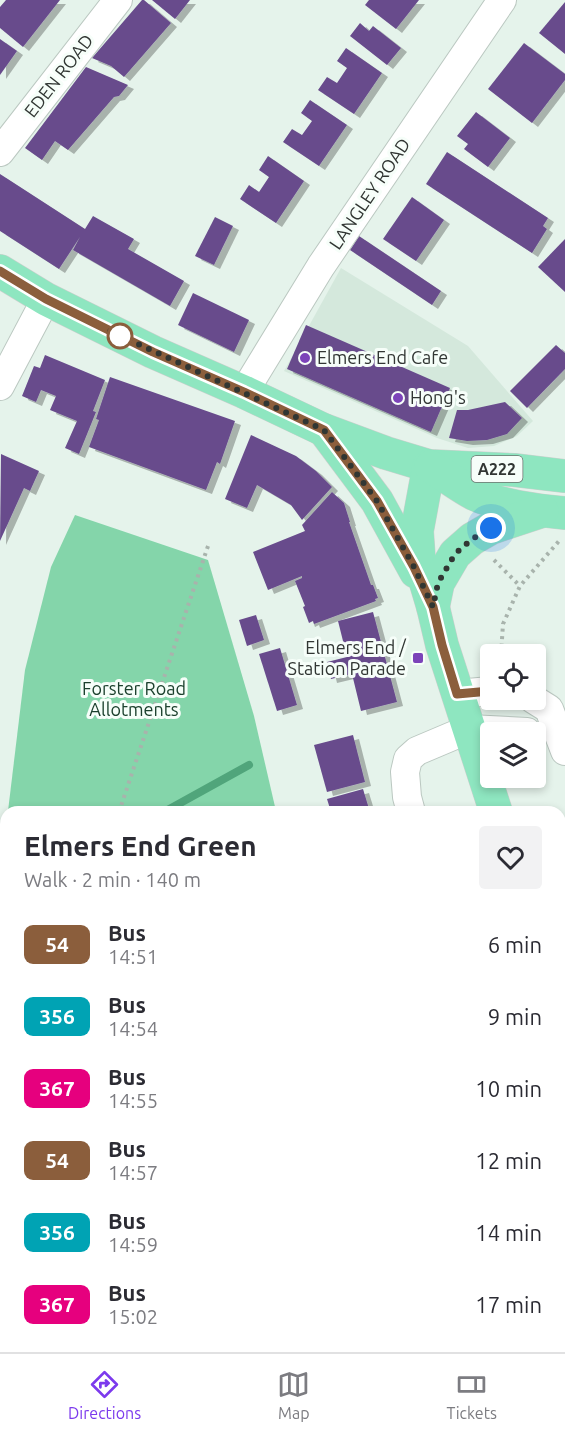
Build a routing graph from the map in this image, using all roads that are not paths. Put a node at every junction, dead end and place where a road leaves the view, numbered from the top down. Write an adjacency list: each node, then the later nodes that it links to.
1 (118, 0): 3 (street, EDEN ROAD)
2 (502, 0): 7 (street, LANGLEY ROAD)
3 (0, 152)
4 (0, 271): 5 (main road, A222)
5 (46, 299): 6 (street); 7 (main road, A222)
6 (0, 386)
7 (244, 392): 8 (main road, A222)
8 (324, 430): 9 (main road, A222); 12 (main road)
9 (429, 466): 10 (main road, A222); 11 (main road, A222); 12 (main road)
10 (565, 476)
11 (553, 512): 12 (main road)
12 (433, 607): 14 (main road)
13 (480, 692): 14 (street)
14 (457, 694): 16 (main road)
15 (546, 707): 18 (street)
16 (469, 729): 17 (street); 19 (street); 20 (main road)
17 (480, 730)
18 (553, 739)
19 (409, 806)
20 (494, 806)

